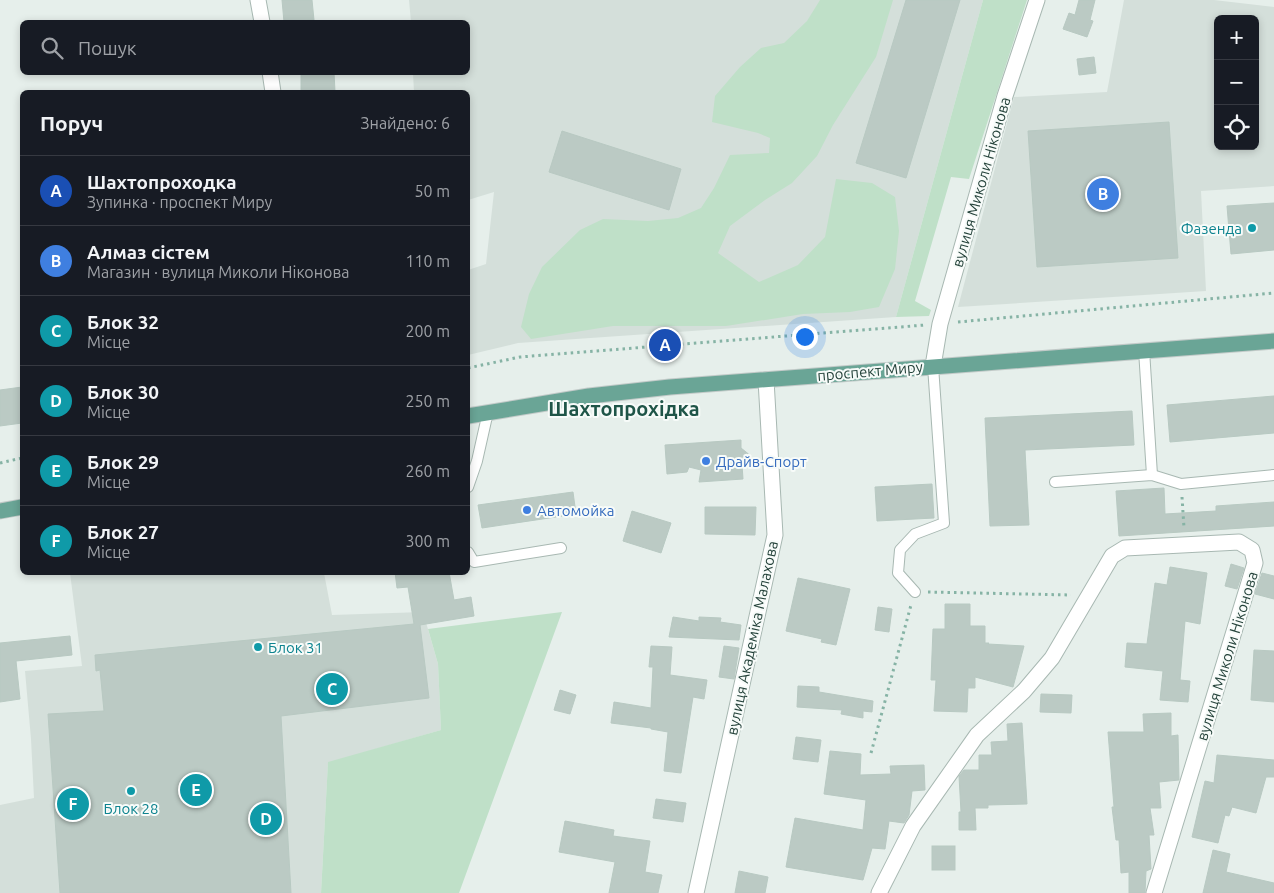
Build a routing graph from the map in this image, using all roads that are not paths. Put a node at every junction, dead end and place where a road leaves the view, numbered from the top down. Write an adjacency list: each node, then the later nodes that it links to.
1 (258, 0): 3 (street)
2 (1037, 0): 8 (street, вулиця Миколи Ніконова)
3 (262, 20)
4 (270, 75): 5 (street)
5 (273, 90)
6 (1274, 341): 7 (main road, проспект Миру)
7 (1144, 350): 8 (main road, проспект Миру); 12 (lane)
8 (933, 366): 9 (main road, проспект Миру); 20 (lane)
9 (766, 380): 10 (main road, проспект Миру); 21 (street, вулиця Академіка Малахова)
10 (488, 412): 11 (main road, проспект Миру); 14 (lane)
11 (470, 416)
12 (1152, 475): 13 (lane); 15 (lane)
13 (1274, 475)
14 (470, 481)
15 (1055, 482)
16 (20, 507): 17 (main road)
17 (0, 511)
18 (561, 548): 19 (lane)
19 (470, 555)
20 (915, 592)
21 (696, 893)
22 (878, 893): 23 (street, вулиця Миколи Ніконова)
23 (1154, 893)

